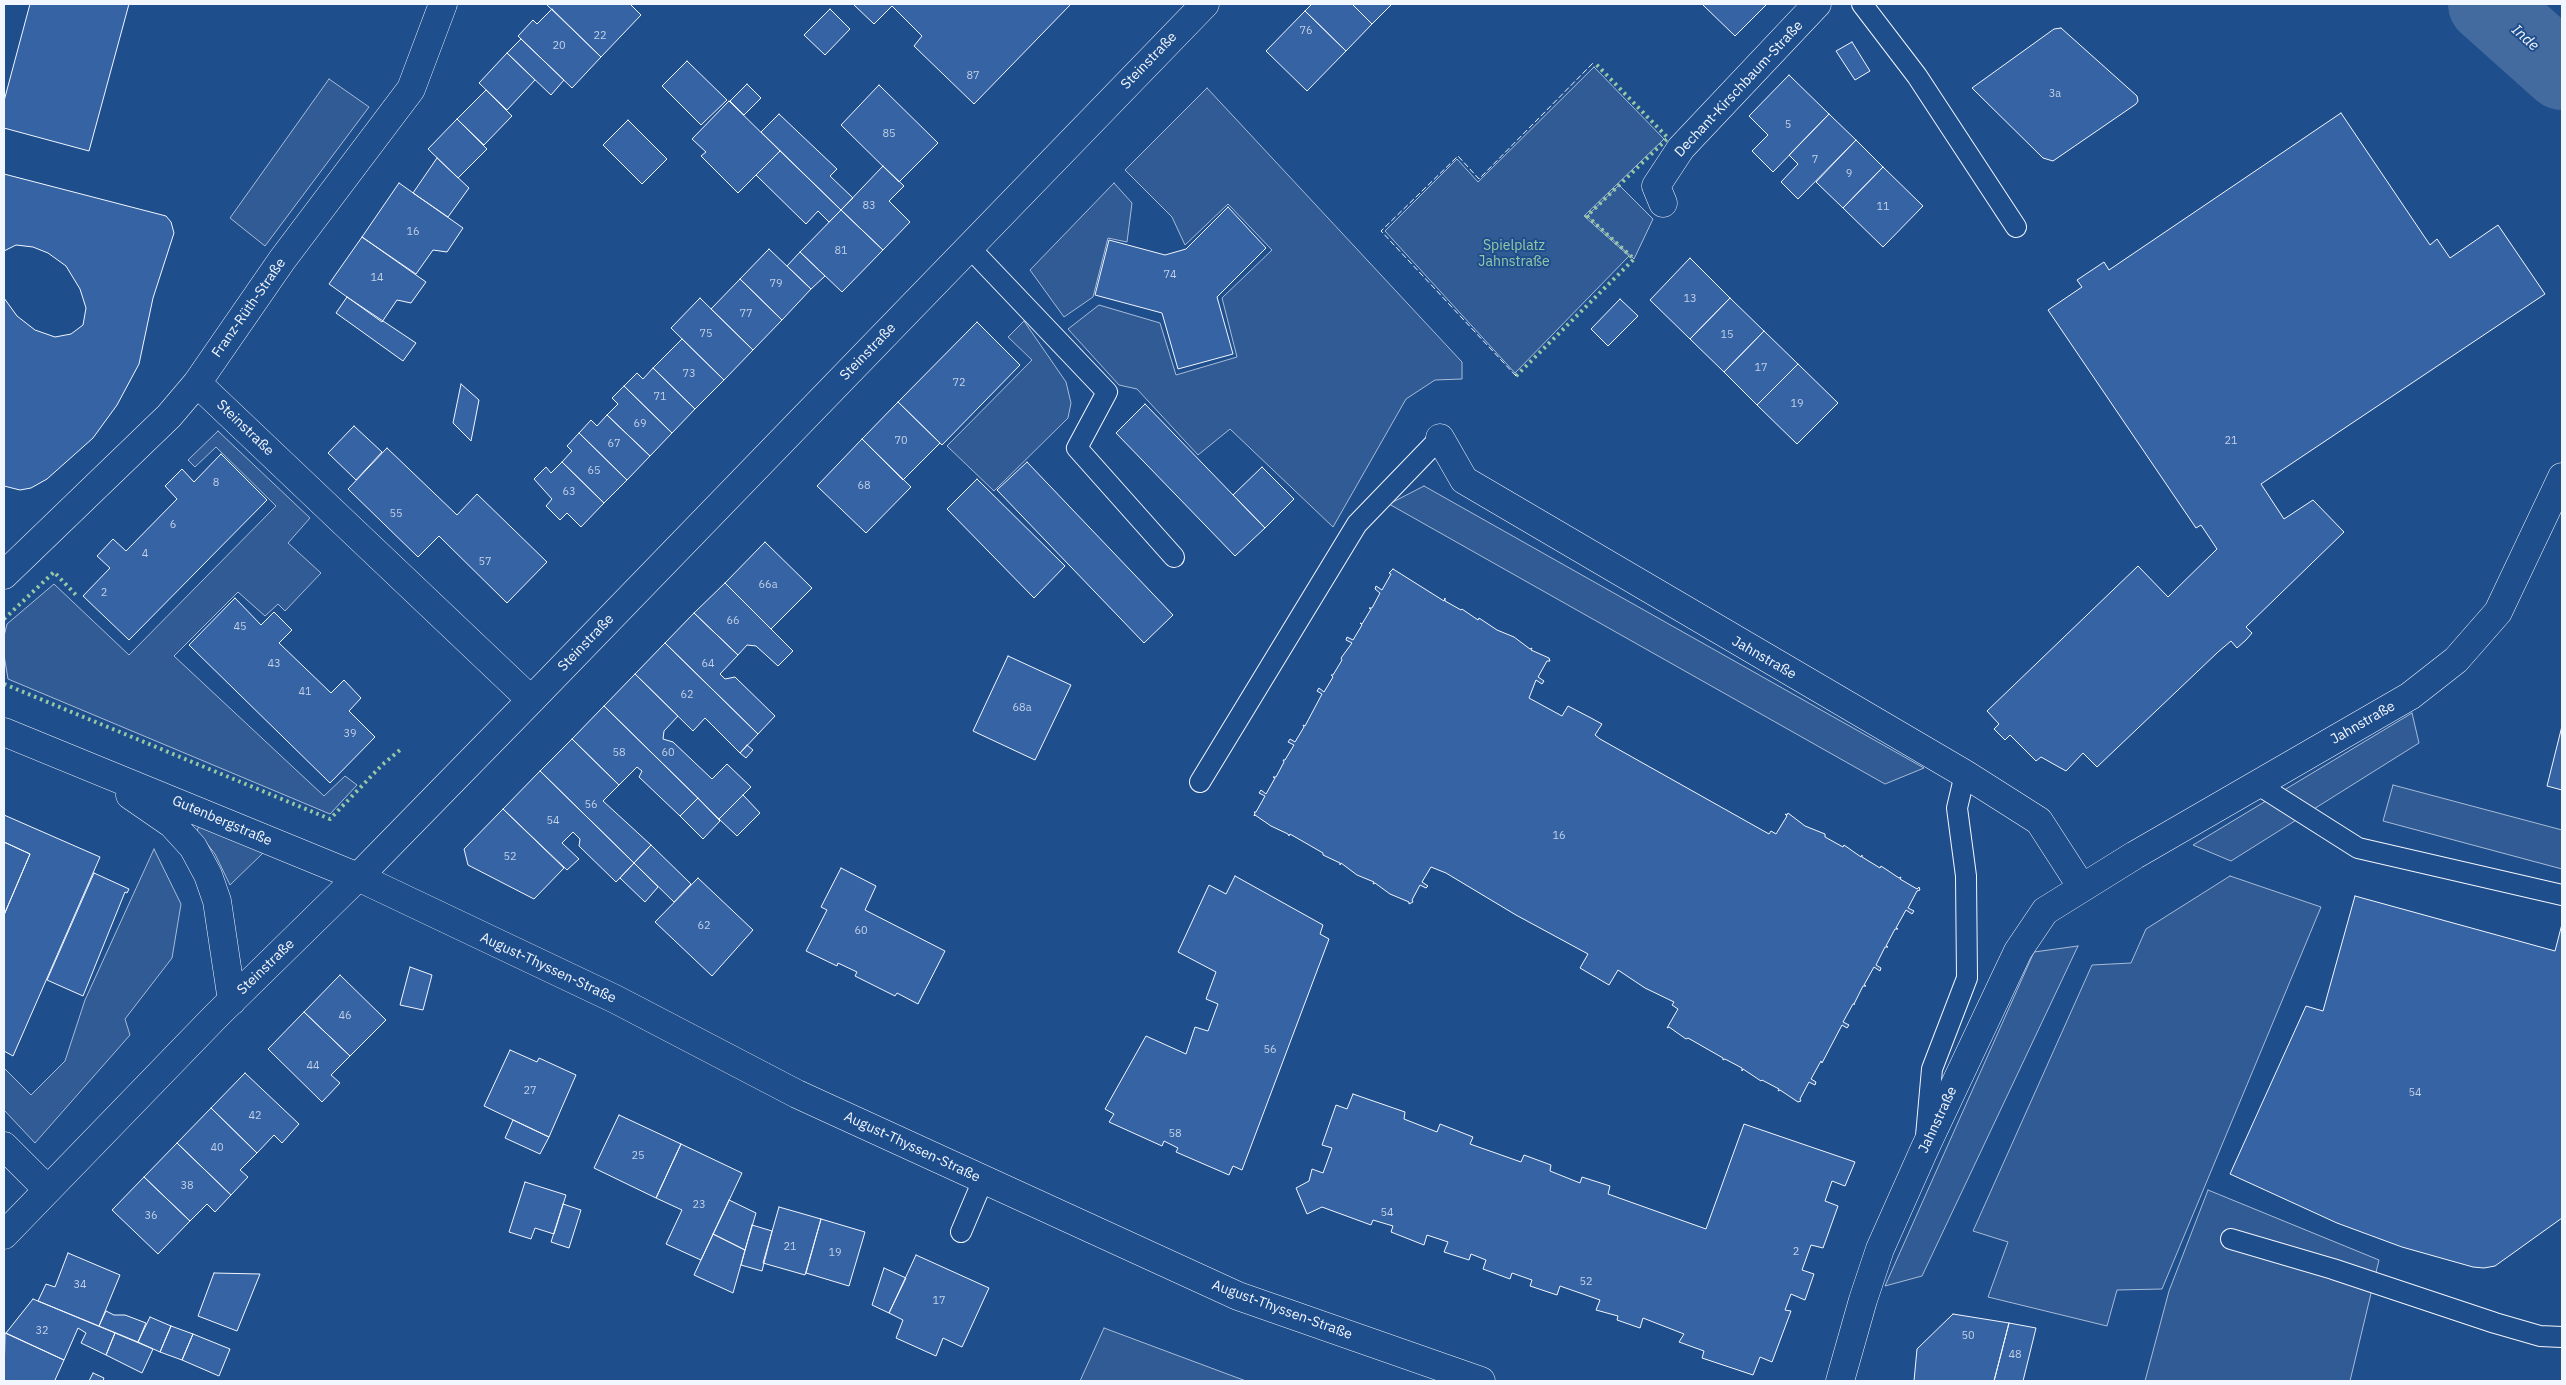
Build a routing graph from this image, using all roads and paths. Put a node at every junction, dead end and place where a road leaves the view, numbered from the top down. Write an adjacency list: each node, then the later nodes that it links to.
1 (444, 4): 8 (street, Franz-Rüth-Straße)
2 (1205, 4): 7 (street, Steinstraße)
3 (1817, 4): 5 (street, Dechant-Kirschbaum-Straße)
4 (1862, 4): 6 (lane)
5 (1663, 203)
6 (2016, 226)
7 (970, 247): 11 (lane); 13 (street, Steinstraße)
8 (197, 383): 12 (street, Franz-Rüth-Straße); 13 (street, Steinstraße)
9 (1440, 438): 16 (street, Jahnstraße); 17 (lane)
10 (2562, 477): 18 (street, Jahnstraße)
11 (1174, 557)
12 (4, 575)
13 (531, 700): 19 (street, Steinstraße)
14 (4, 732): 15 (street, Gutenbergstraße)
15 (86, 764): 19 (street, Gutenbergstraße); 22 (street, Gutenbergstraße)
16 (1965, 774): 20 (street, Jahnstraße); 24 (lane)
17 (1200, 782)
18 (2257, 784): 20 (street, Jahnstraße); 21 (lane)
19 (358, 877): 22 (street, Steinstraße); 25 (street, August-Thyssen-Straße)
20 (2081, 886): 24 (street, Jahnstraße)
21 (2562, 895)
22 (232, 1001): 26 (street, Steinstraße)
23 (4, 1146): 26 (street)
24 (1925, 1148): 32 (street, Jahnstraße)
25 (983, 1180): 27 (lane); 31 (street, August-Thyssen-Straße)
26 (47, 1189): 28 (street, Steinstraße)
27 (961, 1232)
28 (4, 1235)
29 (2231, 1240): 30 (lane)
30 (2562, 1336)
31 (1481, 1381)
32 (1840, 1381)

